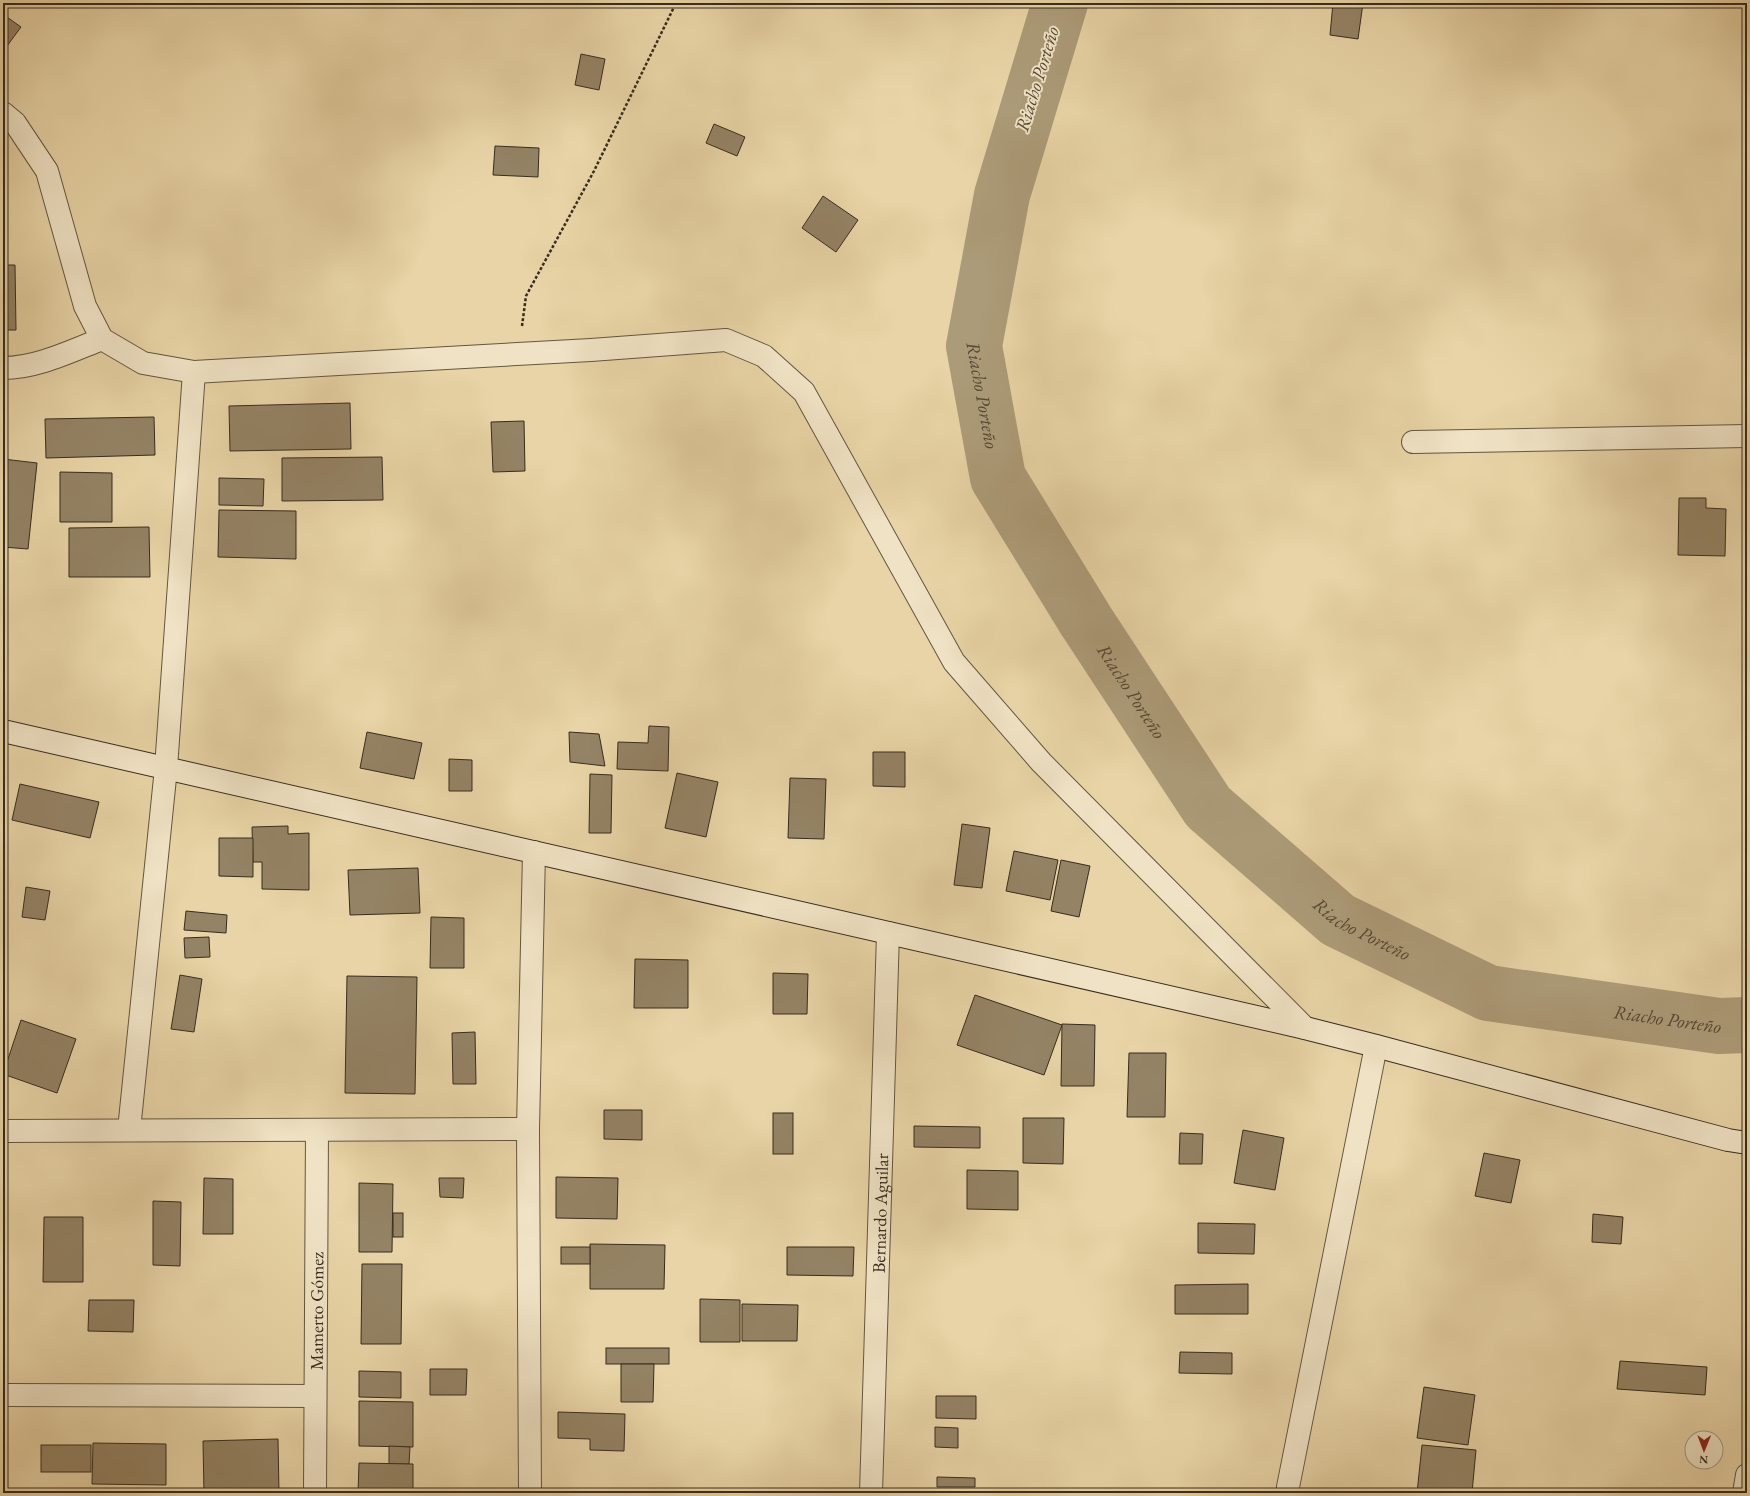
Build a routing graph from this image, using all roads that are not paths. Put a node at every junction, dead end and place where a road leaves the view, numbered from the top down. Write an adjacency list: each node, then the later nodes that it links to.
1 (3, 113): 2 (street)
2 (102, 339): 3 (street); 4 (street)
3 (3, 368)
4 (194, 372): 8 (street); 11 (street)
5 (1747, 436): 6 (street)
6 (1413, 442)
7 (3, 731): 8 (street)
8 (166, 768): 9 (street); 14 (street)
9 (534, 852): 10 (street); 13 (street)
10 (888, 933): 11 (street); 24 (street, Bernardo Aguilar)
11 (1305, 1028): 12 (street)
12 (1376, 1046): 17 (street); 21 (street)
13 (528, 1129): 15 (street); 23 (street)
14 (129, 1130): 15 (street); 16 (street)
15 (317, 1130): 19 (street, Mamerto Gómez)
16 (3, 1131)
17 (1747, 1143)
18 (3, 1395): 19 (street)
19 (315, 1396): 22 (street, Mamerto Gómez)
20 (1747, 1475): 25 (street)
21 (1288, 1487)
22 (315, 1493)
23 (530, 1493)
24 (871, 1493)
25 (1744, 1493)

